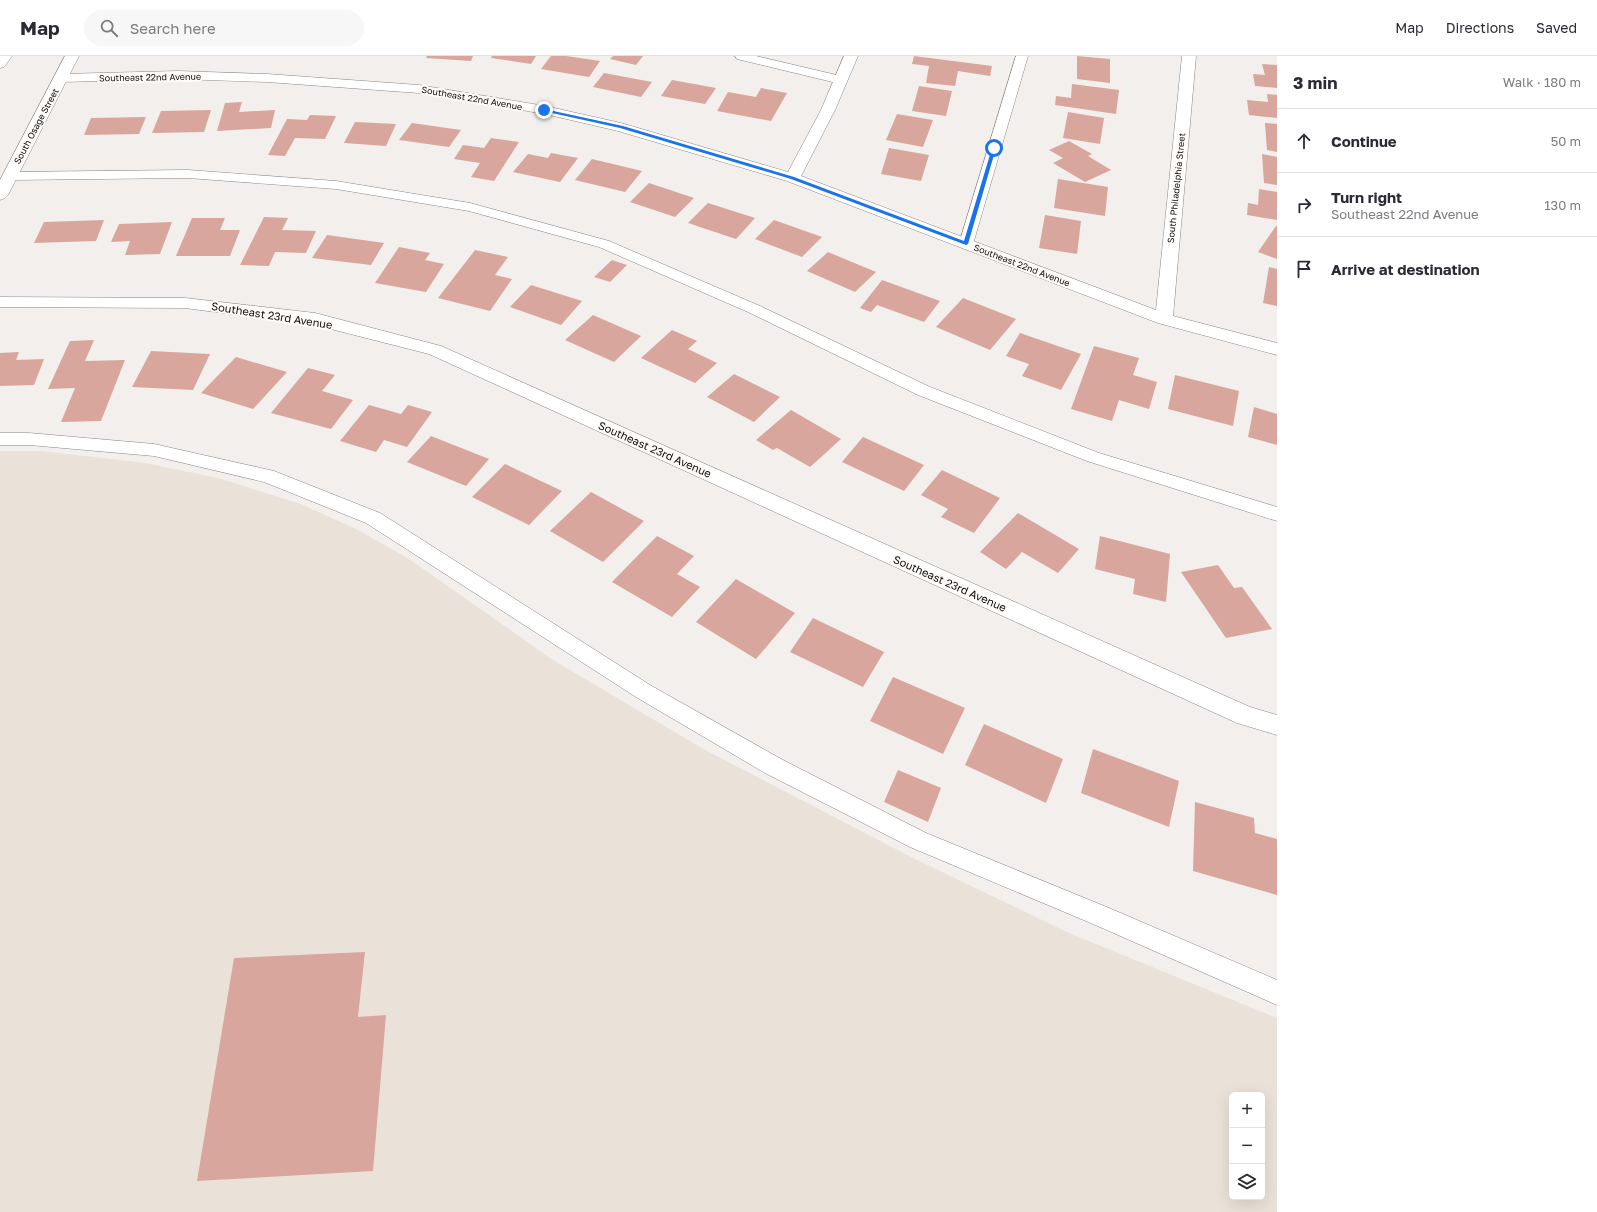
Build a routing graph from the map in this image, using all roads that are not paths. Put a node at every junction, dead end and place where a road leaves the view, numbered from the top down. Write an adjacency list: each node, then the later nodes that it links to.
1 (6, 56): 7 (lane)
2 (72, 56): 8 (street, South Osage Street)
3 (741, 56): 9 (lane)
4 (851, 56): 9 (street)
5 (1022, 56): 13 (lane)
6 (1189, 56): 15 (street, South Philadelphia Street)
7 (0, 64)
8 (61, 78): 10 (street, South Osage Street); 11 (street, Southeast 22nd Avenue)
9 (841, 80): 11 (street)
10 (10, 176): 12 (street, South Osage Street); 18 (lane)
11 (792, 178): 13 (street, Southeast 22nd Avenue)
12 (0, 195)
13 (966, 244): 15 (street, Southeast 22nd Avenue)
14 (0, 302): 19 (street, Southeast 23rd Avenue)
15 (1164, 319): 16 (street, Southeast 22nd Avenue)
16 (1277, 349)
17 (0, 439): 20 (lane)
18 (1277, 514)
19 (1277, 725)
20 (1277, 993)

